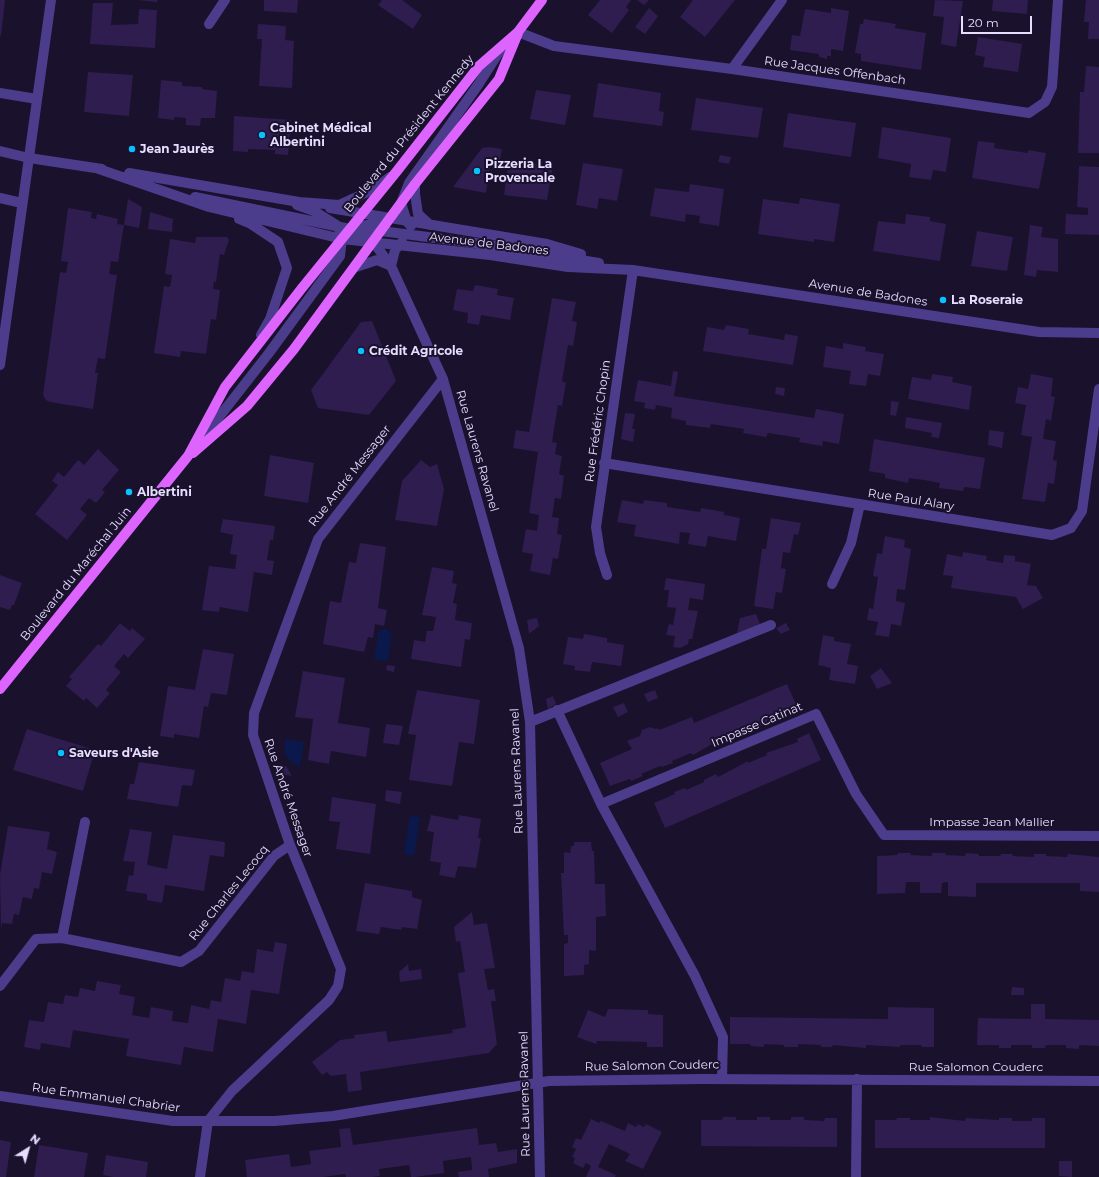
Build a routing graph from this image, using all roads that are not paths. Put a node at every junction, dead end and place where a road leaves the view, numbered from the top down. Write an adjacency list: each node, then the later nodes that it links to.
1 (51, 0): 11 (street)
2 (225, 0): 6 (street)
3 (542, 0): 7 (main road, Boulevard du Président Kennedy)
4 (782, 0): 9 (street)
5 (1058, 0): 9 (street, Rue Jacques Offenbach)
6 (208, 24)
7 (518, 32): 8 (main road, Boulevard du Président Kennedy); 9 (street, Rue Jacques Offenbach); 16 (main road, Boulevard du Président Kennedy)
8 (504, 44): 15 (main road, Boulevard du Président Kennedy); 21 (street)
9 (732, 69)
10 (0, 94): 11 (street)
11 (37, 99): 13 (street)
12 (0, 151): 13 (street)
13 (29, 158): 14 (street); 22 (street)
14 (96, 168): 17 (street); 19 (street)
15 (397, 171): 20 (street); 24 (main road, Boulevard du Président Kennedy)
16 (416, 184): 21 (main road, Boulevard du Président Kennedy); 27 (street)
17 (164, 190): 23 (street); 28 (street)
18 (0, 198): 22 (street)
19 (278, 199): 20 (street); 28 (street)
20 (299, 202): 24 (street, Avenue de Badones)
21 (402, 203): 25 (main road, Boulevard du Président Kennedy); 26 (street)
22 (22, 204): 41 (street)
23 (209, 207): 32 (street, Avenue de Badones); 40 (street)
24 (363, 214): 25 (street, Avenue de Badones); 29 (main road, Boulevard du Président Kennedy)
25 (390, 219): 26 (street, Avenue de Badones); 29 (street); 30 (main road, Boulevard du Président Kennedy)
26 (407, 222): 27 (street, Avenue de Badones); 31 (street)
27 (430, 225): 38 (street, Avenue de Badones)
28 (338, 226): 29 (street); 32 (street)
29 (350, 229): 32 (main road, Boulevard du Président Kennedy)
30 (381, 231): 31 (street); 32 (street); 33 (main road, Boulevard du Président Kennedy)
31 (418, 236): 34 (street); 35 (street); 38 (street)
32 (342, 240): 33 (street, Avenue de Badones); 40 (main road, Boulevard du Président Kennedy); 44 (street)
33 (374, 243): 34 (street, Avenue de Badones); 36 (street, Rue Laurens Ravanel); 37 (main road, Boulevard du Président Kennedy)
34 (399, 246): 35 (street, Avenue de Badones); 36 (street)
35 (436, 250): 38 (street, Avenue de Badones)
36 (392, 266): 37 (street); 42 (street, Rue Laurens Ravanel)
37 (356, 267): 44 (main road, Boulevard du Président Kennedy)
38 (633, 270): 39 (street, Avenue de Badones); 45 (street, Rue Frédéric Chopin)
39 (1099, 333)
40 (252, 353): 44 (main road, Boulevard du Président Kennedy)
41 (0, 365)
42 (443, 379): 52 (street, Rue Laurens Ravanel); 57 (street, Rue André Messager)
43 (1099, 389): 46 (street, Rue Paul Alary)
44 (188, 456): 50 (main road, Boulevard du Maréchal Juin)
45 (604, 463): 46 (street, Rue Paul Alary); 47 (street, Rue Frédéric Chopin)
46 (860, 504): 48 (street)
47 (607, 575)
48 (832, 584)
49 (771, 625): 51 (street)
50 (0, 689)
51 (557, 710): 52 (street); 53 (street)
52 (530, 722): 63 (street, Rue Laurens Ravanel)
53 (600, 804): 55 (street, Impasse Catinat); 60 (street)
54 (85, 822): 58 (street)
55 (884, 835): 56 (street, Impasse Jean Mallier)
56 (1099, 836)
57 (290, 845): 58 (street, Rue Charles Lecocq); 65 (street, Rue André Messager)
58 (62, 938): 59 (street, Rue Charles Lecocq)
59 (0, 986)
60 (722, 1079): 61 (street, Rue Salomon Couderc); 63 (street, Rue Salomon Couderc)
61 (857, 1079): 62 (street, Rue Salomon Couderc); 68 (street)
62 (1099, 1081)
63 (538, 1082): 65 (street, Rue Salomon Couderc); 67 (street, Rue Laurens Ravanel)
64 (0, 1096): 65 (street, Rue Emmanuel Chabrier)
65 (208, 1122): 66 (street)
66 (200, 1177)
67 (540, 1177)
68 (856, 1177)

